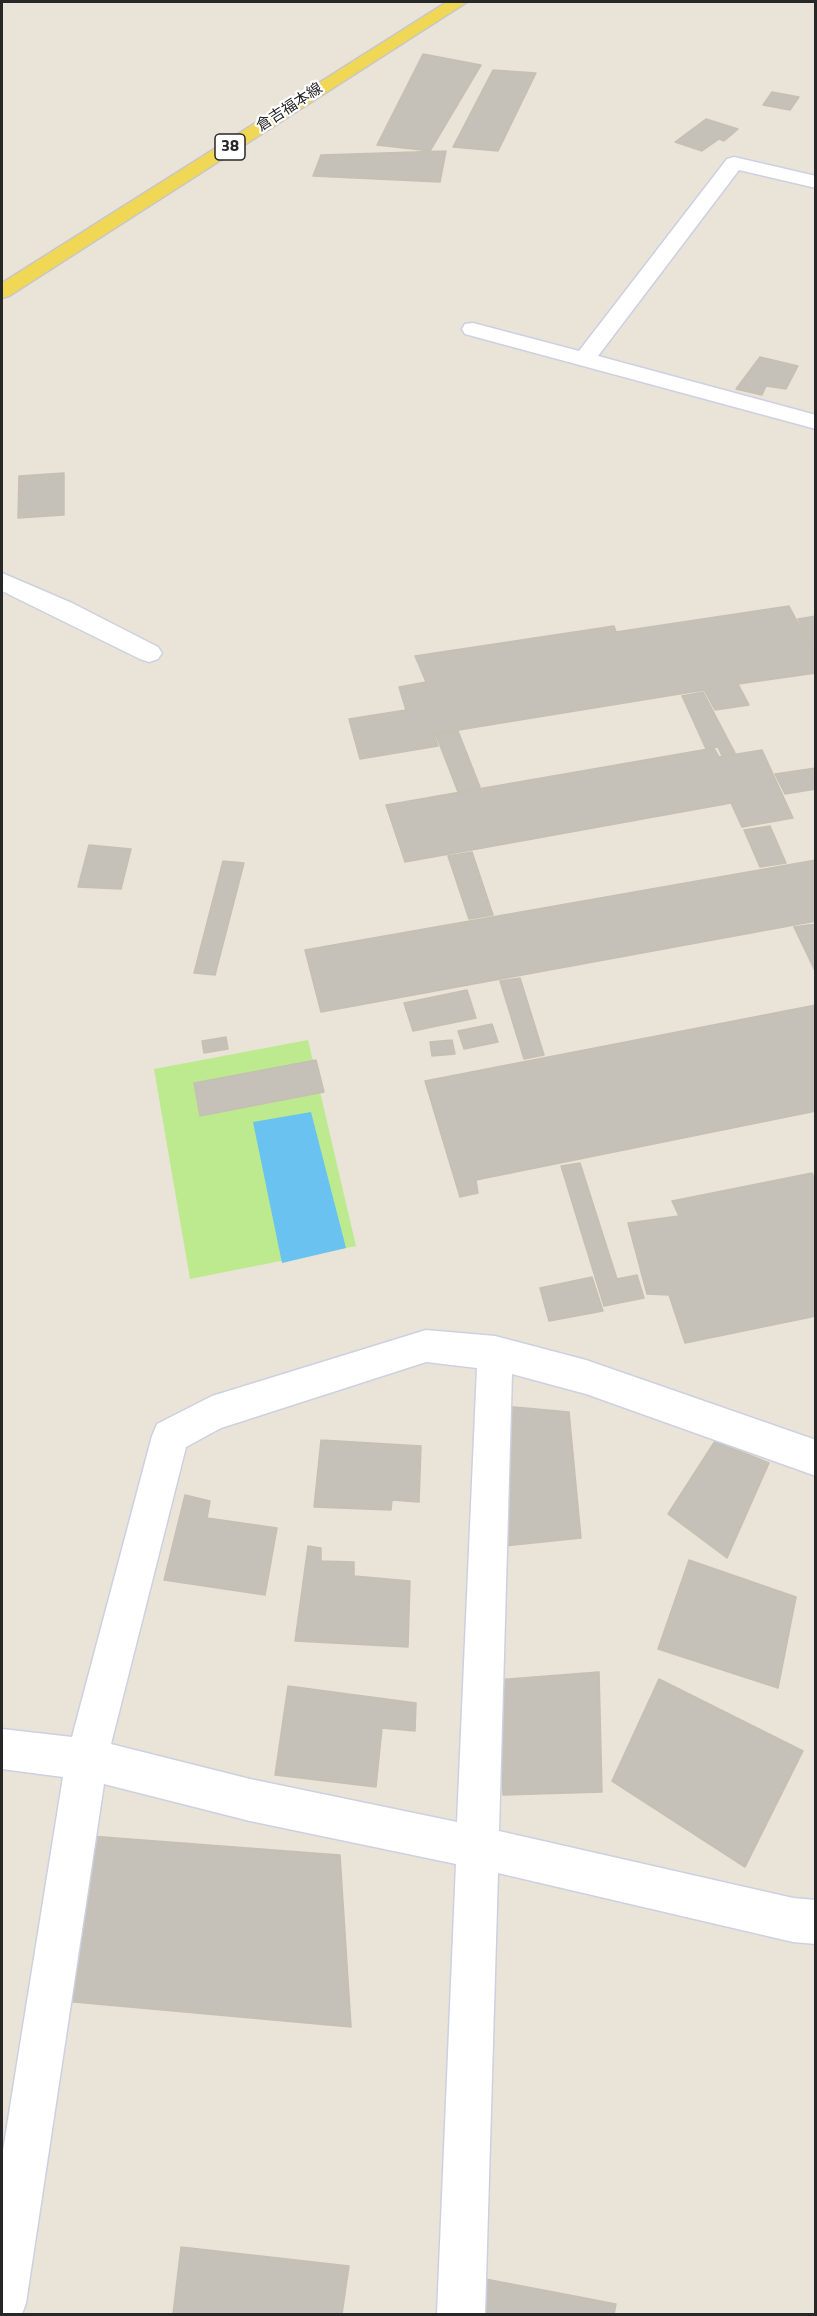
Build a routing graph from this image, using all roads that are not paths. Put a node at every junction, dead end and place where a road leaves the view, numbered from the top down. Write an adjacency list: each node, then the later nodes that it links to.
1 (458, 2): 3 (main road, 倉吉福本線 / 38)
2 (816, 182): 5 (street)
3 (2, 292)
4 (473, 329): 5 (street)
5 (584, 359): 7 (street)
6 (816, 397): 7 (street)
7 (809, 420)
8 (2, 581): 9 (street)
9 (149, 653)
10 (495, 1353): 11 (street); 13 (street); 14 (street)
11 (816, 1458)
12 (2, 1749): 13 (street)
13 (87, 1759): 14 (street); 16 (street)
14 (477, 1847): 15 (street); 17 (street)
15 (816, 1922)
16 (2, 2303)
17 (461, 2314)

